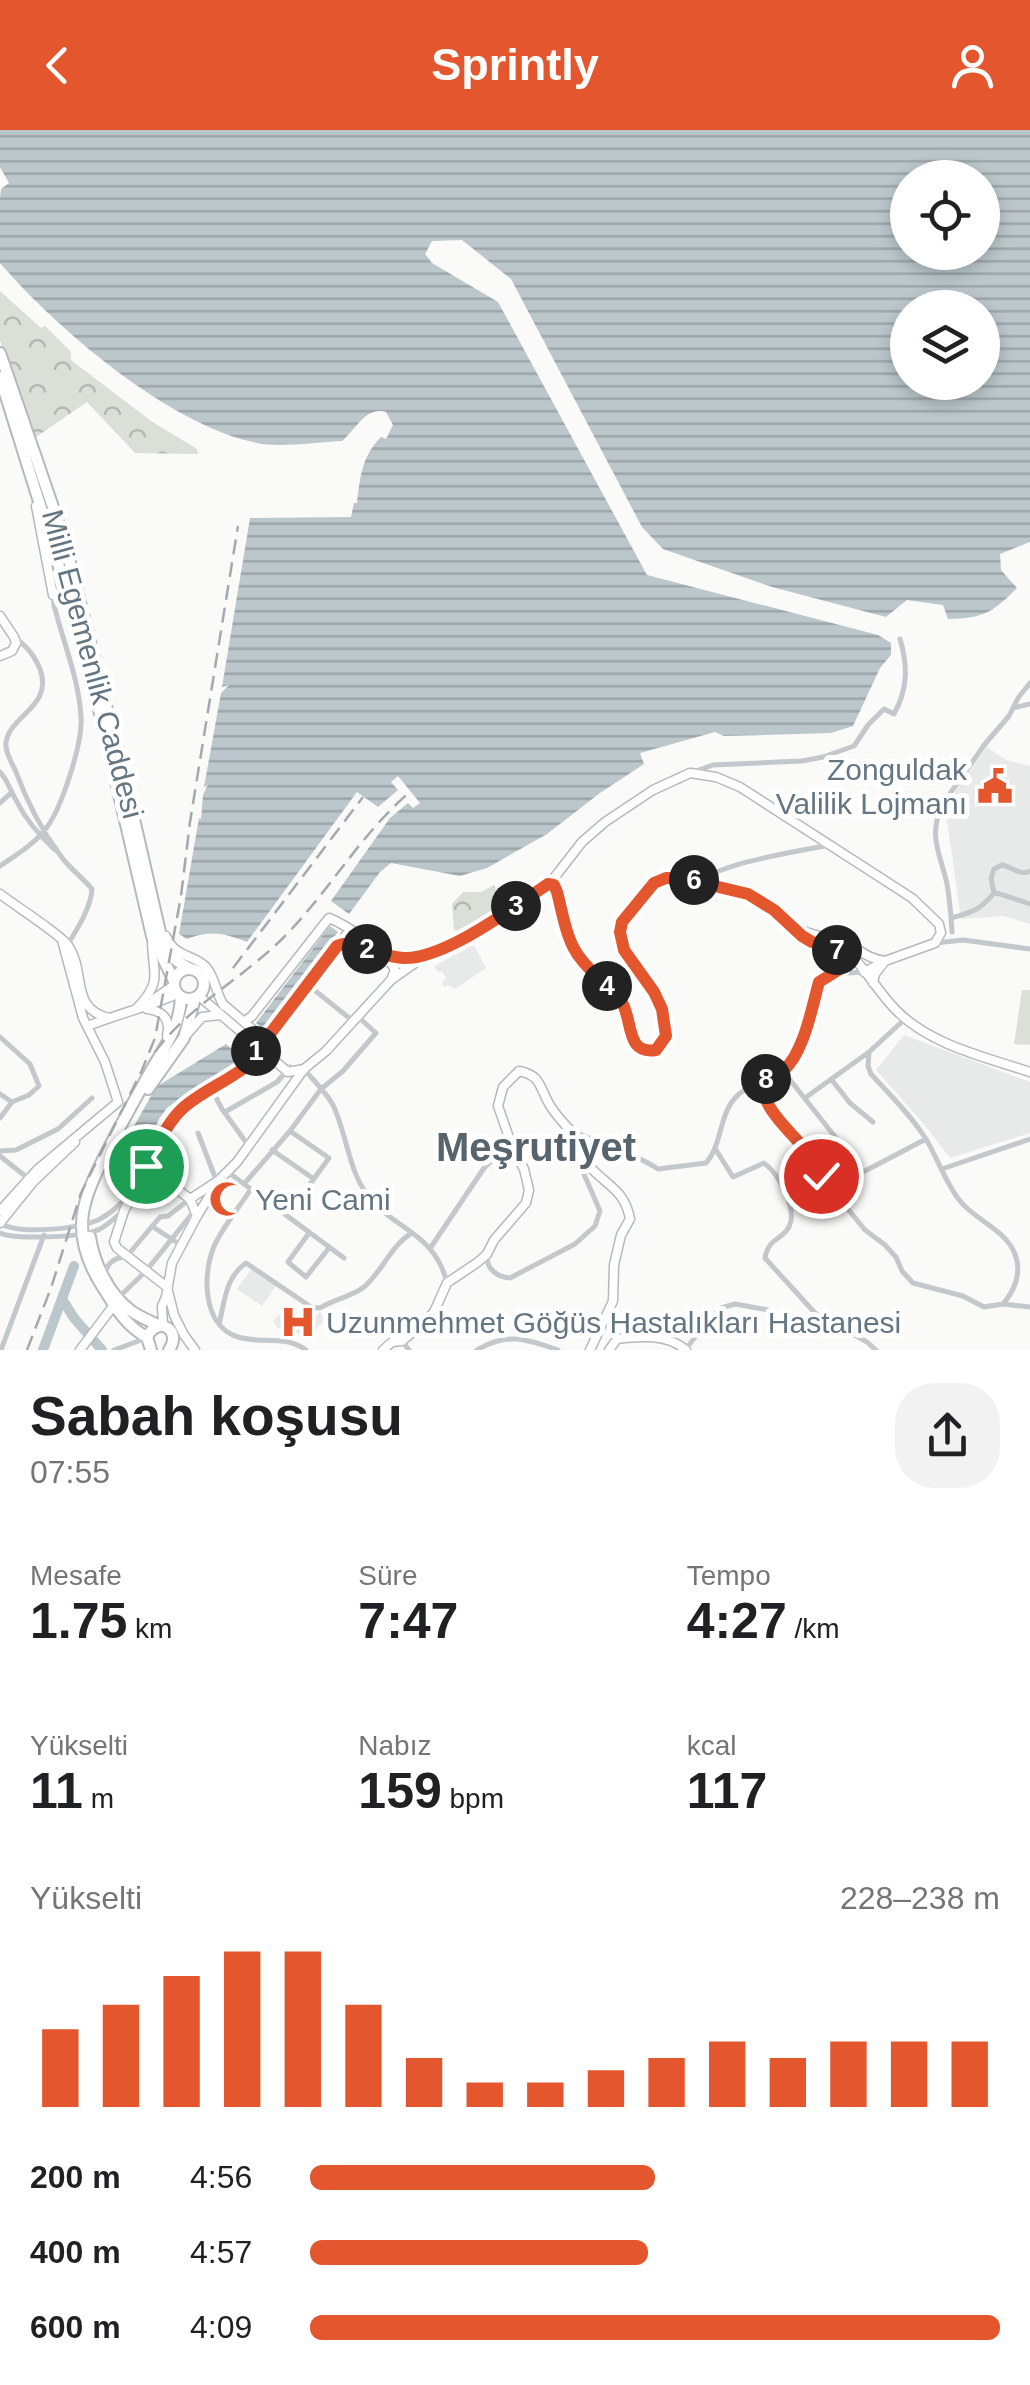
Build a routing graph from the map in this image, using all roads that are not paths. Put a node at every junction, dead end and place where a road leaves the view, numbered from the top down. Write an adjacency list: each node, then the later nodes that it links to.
1 (0, 353): 4 (highway, Milli Egemenlik Caddesi)
2 (0, 377): 3 (highway, Milli Egemenlik Caddesi)
3 (30, 467): 4 (highway, Milli Egemenlik Caddesi); 4 (street)
4 (64, 584): 16 (street); 24 (highway, Milli Egemenlik Caddesi); 31 (highway, Milli Egemenlik Caddesi)
5 (1, 619): 6 (street)
6 (14, 637): 8 (street); 16 (street)
7 (900, 639): 13 (street)
8 (0, 656)
9 (1030, 684): 11 (street)
10 (1030, 704): 11 (street)
11 (1013, 708): 26 (street)
12 (0, 772): 14 (street)
13 (690, 772): 17 (street); 21 (street)
14 (12, 792): 15 (street); 16 (street)
15 (0, 803)
16 (42, 833): 18 (street); 34 (street)
17 (829, 845): 20 (street); 27 (street)
18 (0, 866)
19 (1030, 871): 22 (street)
20 (698, 881): 21 (street); 28 (street)
21 (552, 882): 39 (street)
22 (994, 892): 25 (street); 26 (street)
23 (0, 894): 34 (street)
24 (153, 898): 41 (highway, Milli Egemenlik Caddesi); 52 (street)
25 (1030, 904)
26 (951, 918): 30 (street)
27 (940, 924): 30 (street); 35 (street)
28 (792, 926): 32 (street); 43 (street)
29 (347, 928): 36 (street); 38 (street); 56 (street)
30 (952, 932): 33 (street)
31 (152, 936): 48 (highway, Milli Egemenlik Caddesi); 51 (street)
32 (831, 939): 40 (street); 42 (street)
33 (962, 940): 35 (street); 37 (street)
34 (65, 942): 49 (street); 57 (street)
35 (935, 942): 40 (street)
36 (340, 946): 38 (street); 47 (street)
37 (1030, 950)
38 (377, 951): 39 (street); 45 (street)
39 (425, 956): 45 (street)
40 (885, 961): 42 (street); 46 (street)
41 (190, 968): 44 (highway, Milli Egemenlik Caddesi); 48 (highway)
42 (864, 972): 43 (street); 46 (street)
43 (833, 974): 65 (street)
44 (204, 980): 50 (highway); 52 (street)
45 (391, 980): 55 (street)
46 (874, 983): 54 (street)
47 (308, 985): 55 (street); 60 (street)
48 (176, 989): 50 (highway); 51 (street); 61 (highway)
49 (82, 996): 53 (street); 57 (street)
50 (197, 997): 52 (street); 59 (highway)
51 (137, 1008): 53 (street); 61 (street)
52 (222, 1011): 56 (street); 59 (street); 60 (street)
53 (109, 1018): 57 (street)
54 (906, 1018): 62 (street); 66 (street)
55 (355, 1019): 64 (street); 70 (street)
56 (244, 1022): 60 (street)
57 (88, 1026): 95 (street)
58 (0, 1036): 74 (street)
59 (184, 1038): 105 (highway)
60 (262, 1043): 63 (street); 69 (street)
61 (165, 1050): 105 (highway)
62 (869, 1052): 67 (street); 81 (street)
63 (289, 1069): 64 (street); 75 (street)
64 (304, 1069): 70 (street); 84 (street)
65 (783, 1071): 68 (street); 73 (street)
66 (1030, 1072)
67 (831, 1079): 73 (street); 77 (street)
68 (761, 1081): 85 (street); 122 (street)
69 (212, 1090): 75 (street); 89 (street)
70 (321, 1090): 79 (street); 108 (street)
71 (0, 1094): 74 (street)
72 (92, 1098): 88 (street)
73 (805, 1098): 81 (street)
74 (12, 1102): 76 (street)
75 (224, 1112): 84 (street)
76 (0, 1118)
77 (873, 1122)
78 (568, 1128): 83 (street); 85 (street); 86 (street)
79 (290, 1131): 87 (street); 92 (street)
80 (198, 1133): 93 (street)
81 (926, 1139): 90 (street)
82 (1030, 1140): 90 (street)
83 (571, 1142): 114 (street); 140 (street)
84 (248, 1145): 91 (street)
85 (716, 1148): 125 (street)
86 (513, 1149): 112 (street); 114 (street)
87 (272, 1150): 92 (street); 96 (street)
88 (0, 1154): 95 (street)
89 (146, 1166): 94 (street); 98 (street)
90 (942, 1169): 122 (street)
91 (228, 1172): 93 (street); 96 (street)
92 (314, 1178): 102 (street)
93 (220, 1179): 98 (street); 101 (street)
94 (141, 1180): 100 (street); 105 (street)
95 (31, 1181): 99 (street); 103 (street)
96 (244, 1184): 97 (street)
97 (251, 1189): 102 (street); 124 (street)
98 (190, 1199): 101 (street); 104 (street)
99 (0, 1211)
100 (124, 1211): 105 (street); 115 (street)
101 (196, 1213): 110 (street); 111 (street)
102 (288, 1216): 106 (street)
103 (0, 1223): 105 (street)
104 (153, 1227): 110 (street); 115 (street)
105 (85, 1228): 109 (street); 118 (highway); 121 (highway)
106 (309, 1232): 113 (street); 113 (street)
107 (0, 1233): 109 (street)
108 (412, 1233): 112 (street); 124 (street)
109 (44, 1235): 131 (street)
110 (171, 1238): 111 (street); 117 (street)
111 (182, 1246): 120 (street)
112 (431, 1247): 119 (street)
113 (329, 1248): 116 (street)
114 (486, 1254): 119 (street)
115 (130, 1258): 117 (street); 118 (street)
116 (344, 1258)
117 (146, 1271): 120 (street); 121 (street)
118 (105, 1278): 121 (highway)
119 (447, 1283): 128 (street)
120 (166, 1292): 126 (street); 134 (street)
121 (116, 1302): 126 (highway); 127 (highway); 129 (street)
122 (1004, 1304): 123 (street)
123 (1030, 1307)
124 (218, 1324): 135 (street)
125 (852, 1333): 142 (street); 143 (street)
126 (168, 1335): 127 (highway); 133 (highway)
127 (147, 1337): 130 (street); 132 (highway)
128 (402, 1341): 136 (street); 137 (street)
129 (82, 1347)
130 (117, 1348)
131 (0, 1350)
132 (151, 1350)
133 (182, 1350)
134 (195, 1350)
135 (306, 1350)
136 (384, 1350)
137 (409, 1350)
138 (477, 1350): 139 (street)
139 (558, 1350)
140 (590, 1350)
141 (609, 1350): 142 (street)
142 (686, 1350)
143 (876, 1350)

